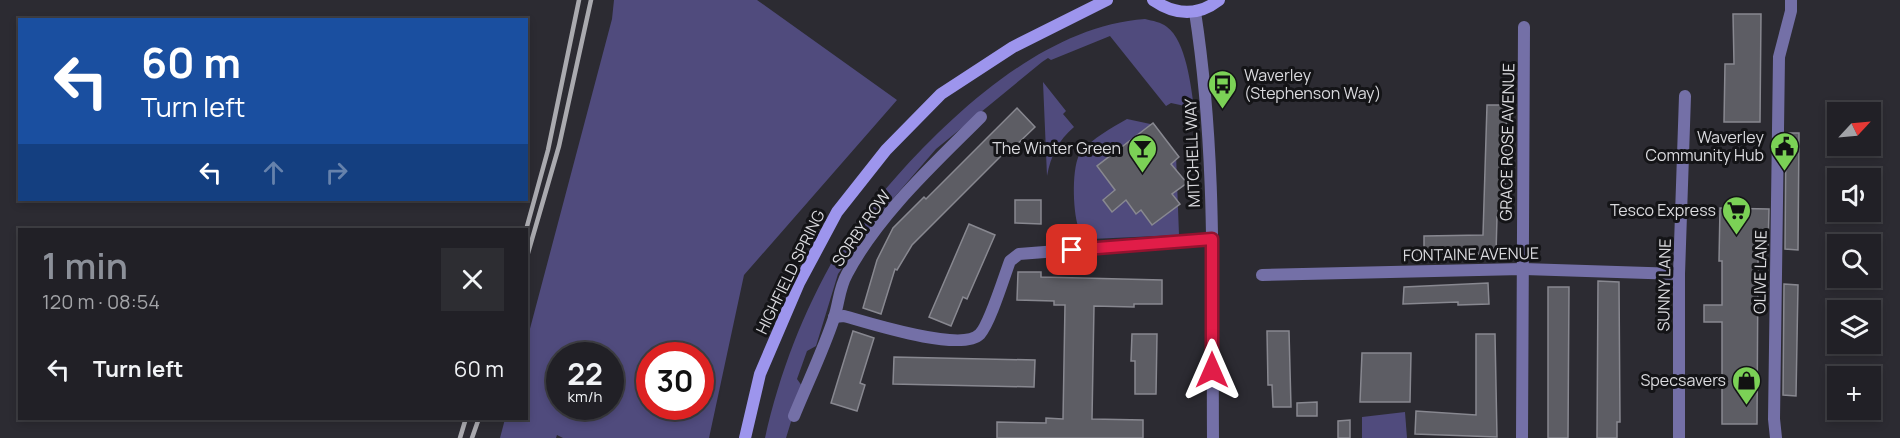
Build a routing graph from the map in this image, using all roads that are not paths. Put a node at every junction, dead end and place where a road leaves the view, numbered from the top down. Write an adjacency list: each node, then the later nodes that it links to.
1 (1107, 0): 15 (main road, HIGHFIELD SPRING)
2 (1153, 0): 5 (main road)
3 (1219, 0): 5 (main road)
4 (1791, 0): 19 (street, OLIVE LANE)
5 (1195, 12): 9 (street, MITCHELL WAY)
6 (1524, 27): 10 (street, GRACE ROSE AVENUE)
7 (1685, 96): 11 (street, SUNNY LANE)
8 (981, 117): 13 (street, SORBY ROW)
9 (1212, 239): 13 (street); 16 (street, MITCHELL WAY)
10 (1522, 269): 11 (street, FONTAINE AVENUE); 12 (street, FONTAINE AVENUE); 17 (street, GRACE ROSE AVENUE)
11 (1679, 274): 18 (street, SUNNY LANE)
12 (1262, 275)
13 (834, 317): 14 (street, SORBY ROW)
14 (794, 416)
15 (745, 438)
16 (1213, 438)
17 (1522, 438)
18 (1679, 438)
19 (1776, 438)

